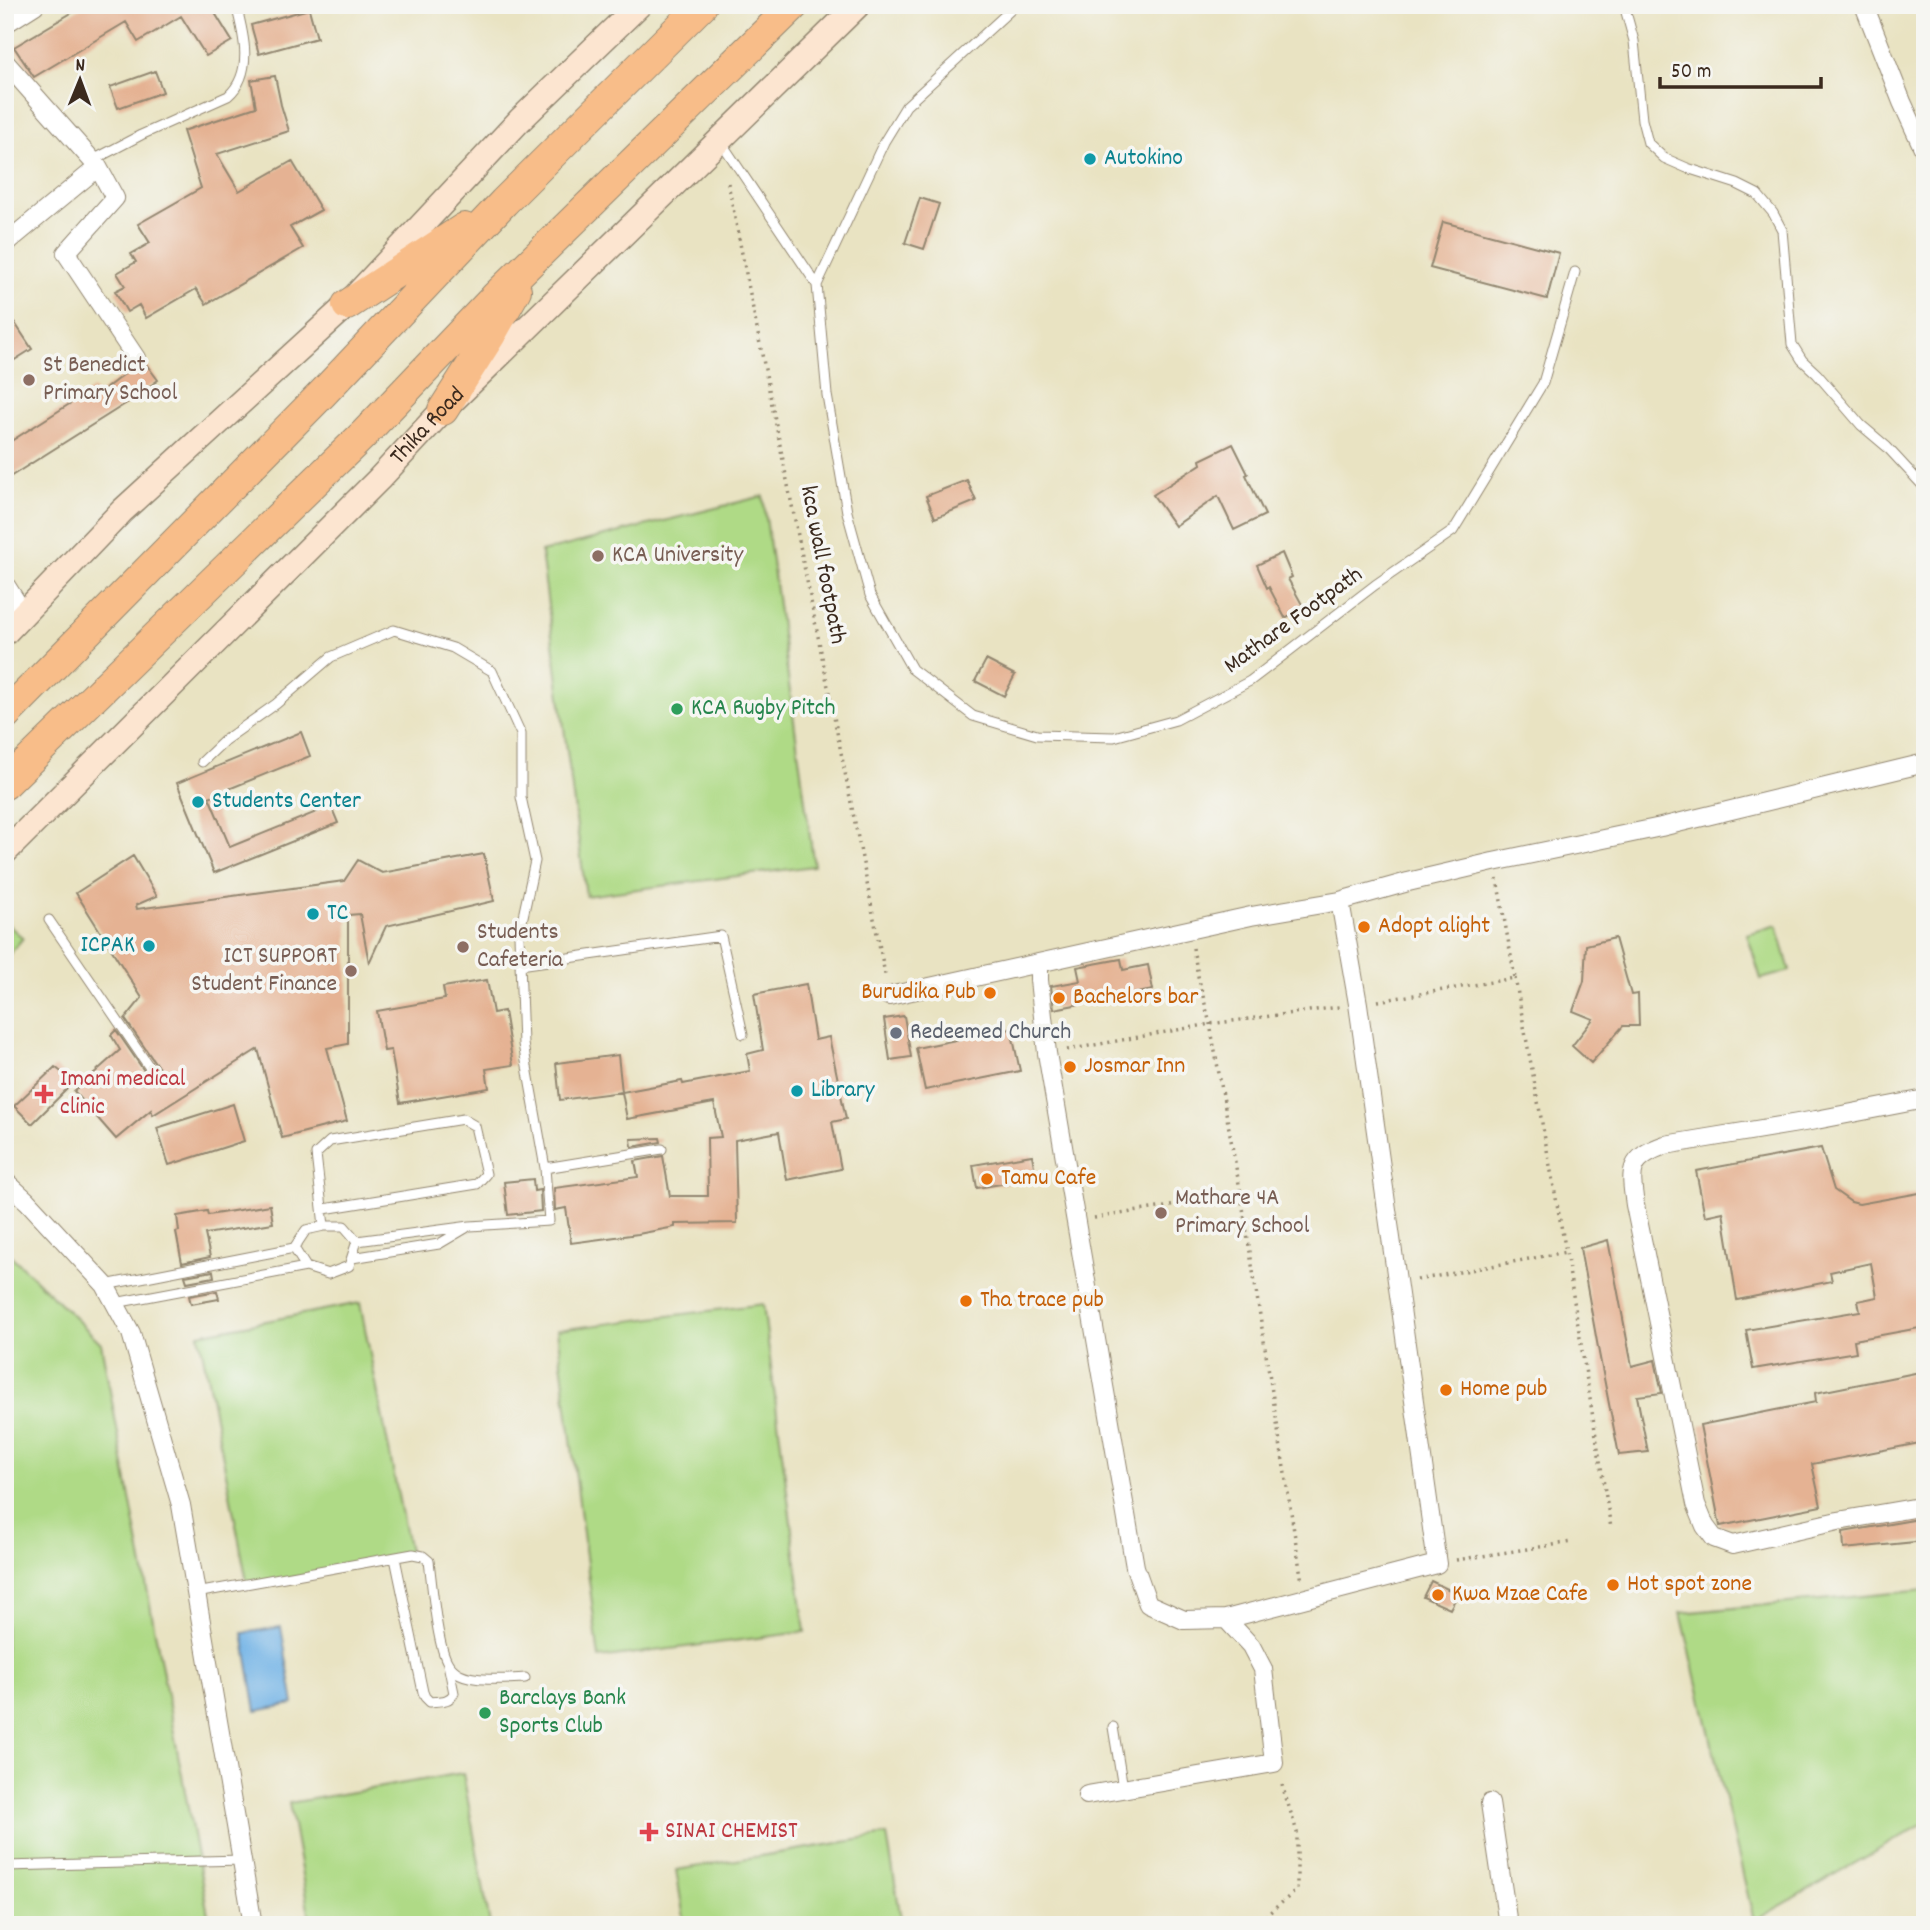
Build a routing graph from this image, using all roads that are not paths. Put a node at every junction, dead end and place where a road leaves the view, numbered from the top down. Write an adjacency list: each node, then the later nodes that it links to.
1 (35, 5): 10 (street)
2 (236, 5): 14 (lane)
3 (639, 5): 20 (main road)
4 (702, 5): 15 (highway)
5 (794, 5): 17 (highway, Thika Road)
6 (858, 5): 12 (main road, Thika Road)
7 (1016, 5): 19 (lane)
8 (1624, 5): 23 (lane)
9 (1864, 5): 13 (street)
10 (5, 24)
11 (5, 62): 14 (street)
12 (720, 140): 19 (lane, Mathare Footpath); 22 (main road, Thika Road)
13 (1925, 152)
14 (96, 163): 16 (street); 21 (street)
15 (504, 202): 20 (highway); 27 (highway)
16 (5, 244)
17 (533, 259): 22 (highway); 30 (highway, Thika Road)
18 (1575, 272): 19 (lane, Mathare Footpath)
19 (817, 285)
20 (346, 305): 25 (main road)
21 (136, 358)
22 (443, 410): 31 (main road, Thika Road)
23 (1925, 488)
24 (5, 584): 25 (street)
25 (24, 614): 26 (main road)
26 (5, 633)
27 (5, 715)
28 (202, 762): 35 (lane)
29 (1925, 763): 32 (street)
30 (5, 785)
31 (5, 852)
32 (1340, 901): 34 (street); 55 (street)
33 (49, 920): 38 (lane)
34 (1039, 964): 36 (street); 55 (street)
35 (520, 965): 37 (lane); 41 (lane)
36 (889, 996)
37 (743, 1034)
38 (154, 1074)
39 (1925, 1099): 52 (street)
40 (662, 1149): 41 (lane)
41 (545, 1168): 45 (lane)
42 (5, 1181): 50 (street)
43 (324, 1209): 43 (lane); 44 (lane)
44 (324, 1226): 46 (lane); 47 (lane)
45 (470, 1226): 46 (lane); 48 (lane)
46 (357, 1241): 48 (lane)
47 (294, 1248): 49 (lane); 50 (lane)
48 (352, 1258): 49 (lane)
49 (306, 1267): 51 (lane)
50 (105, 1285): 51 (street)
51 (115, 1303): 54 (street)
52 (1925, 1506)
53 (395, 1558): 54 (lane); 56 (lane); 56 (lane)
54 (196, 1592): 62 (street)
55 (1226, 1619): 59 (street)
56 (448, 1664): 57 (lane)
57 (525, 1678)
58 (1113, 1727): 59 (lane)
59 (1123, 1788): 60 (street)
60 (1087, 1795)
61 (1490, 1803): 65 (street)
62 (242, 1860): 63 (lane); 64 (street)
63 (5, 1866)
64 (253, 1925)
65 (1508, 1925)

